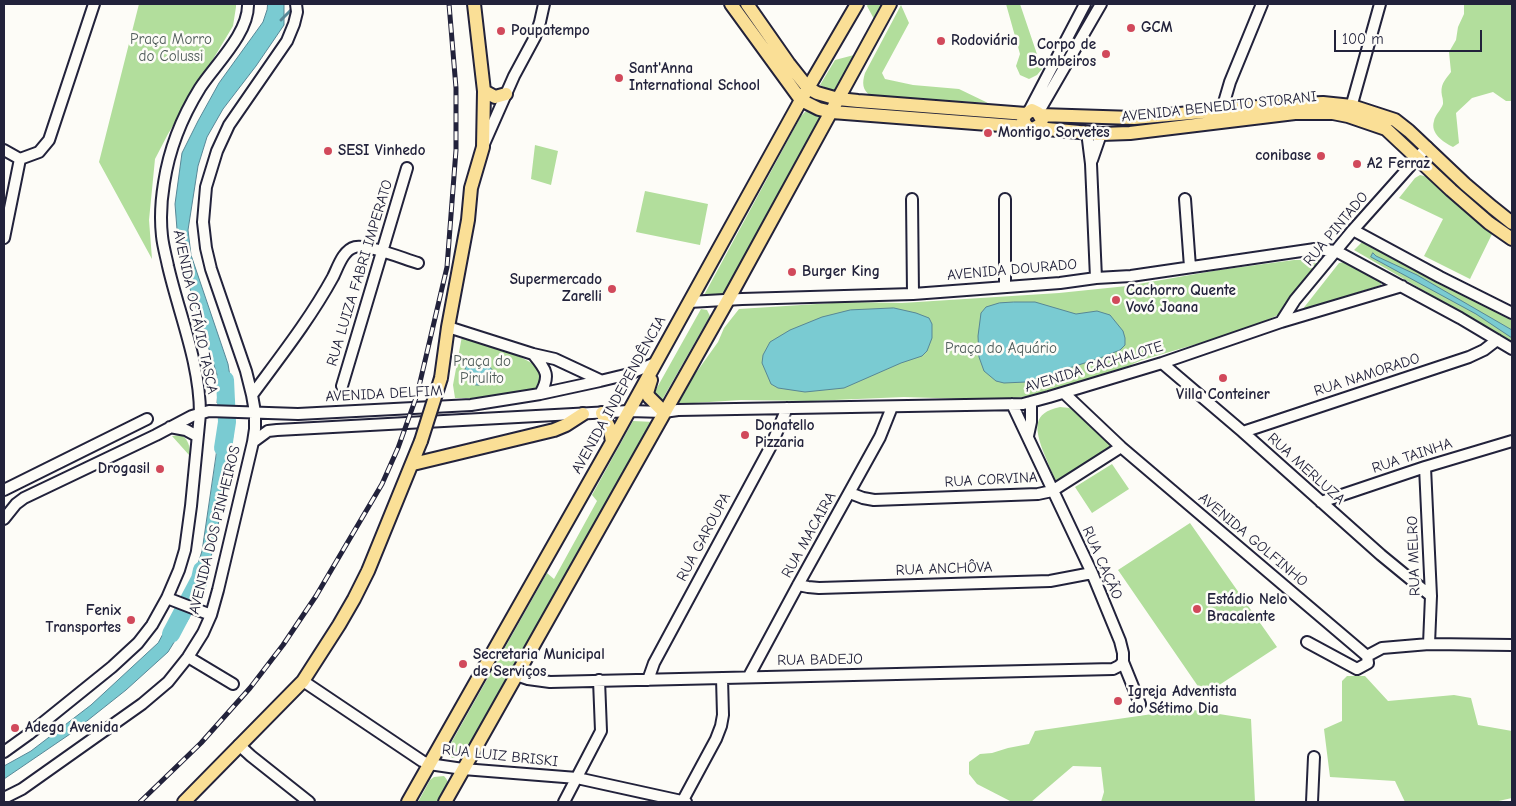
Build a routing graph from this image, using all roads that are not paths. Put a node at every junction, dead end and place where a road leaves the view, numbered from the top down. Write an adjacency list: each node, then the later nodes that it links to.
1 (94, 4): 29 (street)
2 (248, 4): 67 (street, AVENIDA OCTÁVIO TASCA)
3 (474, 4): 14 (main road)
4 (544, 4): 15 (street)
5 (857, 4): 13 (main road, AVENIDA INDEPENDÊNCIA)
6 (890, 4): 16 (main road)
7 (1085, 4): 20 (street)
8 (1101, 4): 20 (street)
9 (1262, 4): 21 (street)
10 (1380, 4): 18 (street)
11 (739, 6): 13 (main road, AVENIDA BENEDITO STORANI); 17 (main road, AVENIDA BENEDITO STORANI)
12 (296, 8): 61 (street, AVENIDA DOS PINHEIROS)
13 (808, 88): 16 (main road, AVENIDA BENEDITO STORANI); 17 (main road, AVENIDA INDEPENDÊNCIA)
14 (484, 91): 15 (main road); 25 (main road)
15 (506, 94): 25 (street)
16 (838, 99): 19 (main road); 20 (main road, AVENIDA BENEDITO STORANI)
17 (801, 100): 19 (main road, AVENIDA BENEDITO STORANI); 48 (main road, AVENIDA INDEPENDÊNCIA)
18 (1350, 111): 21 (main road, AVENIDA BENEDITO STORANI); 26 (main road, AVENIDA BENEDITO STORANI); 28 (main road, AVENIDA BENEDITO STORANI)
19 (832, 112): 22 (main road, AVENIDA BENEDITO STORANI); 47 (main road)
20 (1033, 113): 21 (main road, AVENIDA BENEDITO STORANI); 22 (main road)
21 (1220, 116): 24 (main road, AVENIDA BENEDITO STORANI)
22 (1032, 127): 23 (main road, AVENIDA BENEDITO STORANI)
23 (1087, 132): 24 (main road, AVENIDA BENEDITO STORANI); 30 (street)
24 (1100, 134): 30 (street)
25 (483, 147): 51 (main road)
26 (1427, 147): 28 (street, RUA PINTADO); 35 (main road, AVENIDA BENEDITO STORANI)
27 (4, 150): 29 (street)
28 (1417, 158): 36 (street, RUA PINTADO); 38 (main road, AVENIDA BENEDITO STORANI)
29 (20, 159): 37 (street)
30 (1091, 164): 43 (street)
31 (407, 168): 40 (street, RUA LUIZA FABRI IMPERATO)
32 (1005, 199): 45 (street)
33 (1185, 199): 42 (street)
34 (912, 200): 46 (street)
35 (1512, 223)
36 (1353, 230): 39 (street, RUA PINTADO); 49 (street)
37 (4, 238)
38 (1512, 239)
39 (1336, 251): 42 (street, AVENIDA DOURADO); 44 (street); 50 (street, RUA PINTADO)
40 (382, 252): 41 (street); 58 (street, RUA LUIZA FABRI IMPERATO); 61 (street)
41 (418, 263)
42 (1190, 267): 43 (street, AVENIDA DOURADO)
43 (1096, 278): 45 (street, AVENIDA DOURADO)
44 (1402, 286): 50 (street, AVENIDA CACHALOTE); 52 (street)
45 (1005, 287): 46 (street, AVENIDA DOURADO)
46 (913, 294): 47 (street, AVENIDA DOURADO)
47 (728, 300): 48 (street, AVENIDA DOURADO); 69 (main road)
48 (689, 302): 55 (main road, AVENIDA INDEPENDÊNCIA)
49 (1512, 313)
50 (1281, 322): 56 (street, AVENIDA CACHALOTE)
51 (448, 327): 54 (street); 81 (main road, bridge)
52 (1497, 340): 53 (street); 74 (street, RUA NAMORADO)
53 (1512, 349)
54 (533, 354): 57 (street); 60 (street)
55 (655, 363): 57 (street, AVENIDA DELFIM); 66 (main road, AVENIDA INDEPENDÊNCIA); 69 (main road)
56 (1162, 363): 59 (street, AVENIDA CACHALOTE); 74 (street, RUA MERLUZA)
57 (600, 380): 60 (street, AVENIDA DELFIM)
58 (342, 386)
59 (1064, 393): 62 (street, AVENIDA CACHALOTE); 80 (street, AVENIDA GOLFINHO)
60 (540, 394): 68 (street, AVENIDA DELFIM)
61 (252, 395): 68 (street, AVENIDA DOS PINHEIROS)
62 (1031, 402): 63 (street, AVENIDA CACHALOTE); 76 (street)
63 (1012, 404): 64 (street, AVENIDA CACHALOTE); 76 (street, RUA CAÇÃO)
64 (892, 407): 65 (street, AVENIDA CACHALOTE); 85 (street, RUA MACAIRA)
65 (787, 408): 69 (street, AVENIDA CACHALOTE); 103 (street, RUA GAROUPA)
66 (629, 411): 69 (street, AVENIDA CACHALOTE); 70 (street, AVENIDA DELFIM); 79 (main road, AVENIDA INDEPENDÊNCIA)
67 (204, 412): 68 (street, AVENIDA DELFIM); 73 (street); 75 (street, AVENIDA OCTÁVIO TASCA)
68 (254, 412): 78 (street, AVENIDA DOS PINHEIROS)
69 (664, 412): 99 (main road)
70 (602, 413): 71 (street, AVENIDA DELFIM); 79 (main road)
71 (583, 414): 78 (street, AVENIDA DELFIM); 81 (main road)
72 (146, 419): 83 (street)
73 (170, 427): 75 (street); 87 (street)
74 (1243, 432): 86 (street, RUA MERLUZA)
75 (198, 436): 91 (street, AVENIDA OCTÁVIO TASCA)
76 (1028, 436): 84 (street, RUA CAÇÃO)
77 (1512, 440): 82 (street, RUA TAINHA)
78 (253, 442): 92 (street, AVENIDA DOS PINHEIROS)
79 (612, 442): 110 (main road, AVENIDA INDEPENDÊNCIA)
80 (1121, 447): 84 (street, RUA CORVINA); 96 (street, AVENIDA GOLFINHO)
81 (413, 464): 104 (main road)
82 (1425, 467): 86 (street, RUA TAINHA); 90 (street, RUA MELRO)
83 (4, 490)
84 (1052, 491): 85 (street, RUA CORVINA); 88 (street, RUA CAÇÃO)
85 (850, 493): 89 (street, RUA MACAIRA)
86 (1321, 502): 90 (street, RUA MERLUZA)
87 (5, 516)
88 (1092, 573): 89 (street, RUA ANCHÔVA); 98 (street, RUA CAÇÃO)
89 (798, 585): 100 (street, RUA MACAIRA)
90 (1431, 596): 94 (street, RUA MELRO)
91 (167, 598): 92 (street); 108 (street, AVENIDA OCTÁVIO TASCA)
92 (208, 614): 97 (street, AVENIDA DOS PINHEIROS)
93 (1307, 642): 96 (street)
94 (1429, 644): 95 (street); 96 (street)
95 (1512, 645)
96 (1367, 656)
97 (188, 657): 105 (street); 113 (street, AVENIDA DOS PINHEIROS)
98 (1123, 662): 100 (street, RUA BADEJO); 106 (street, RUA CAÇÃO)
99 (516, 675): 102 (street, RUA BADEJO); 111 (main road)
100 (750, 676): 101 (street, RUA BADEJO)
101 (722, 678): 103 (street, RUA BADEJO); 119 (street)
102 (599, 680): 103 (street, RUA BADEJO); 112 (street)
103 (648, 680)
104 (303, 681): 107 (main road); 110 (street, RUA LUIZ BRISKI)
105 (233, 684)
106 (1140, 704)
107 (239, 745): 114 (main road); 115 (street)
108 (4, 752)
109 (1314, 757): 120 (street)
110 (429, 764): 111 (street, RUA LUIZ BRISKI); 116 (main road, AVENIDA INDEPENDÊNCIA)
111 (463, 769): 112 (street, RUA LUIZ BRISKI); 117 (main road)
112 (577, 778): 118 (street); 119 (street, RUA LUIZ BRISKI)
113 (4, 798)
114 (184, 802)
115 (310, 802)
116 (408, 802)
117 (445, 802)
118 (564, 802)
119 (684, 802)
120 (1312, 802)

